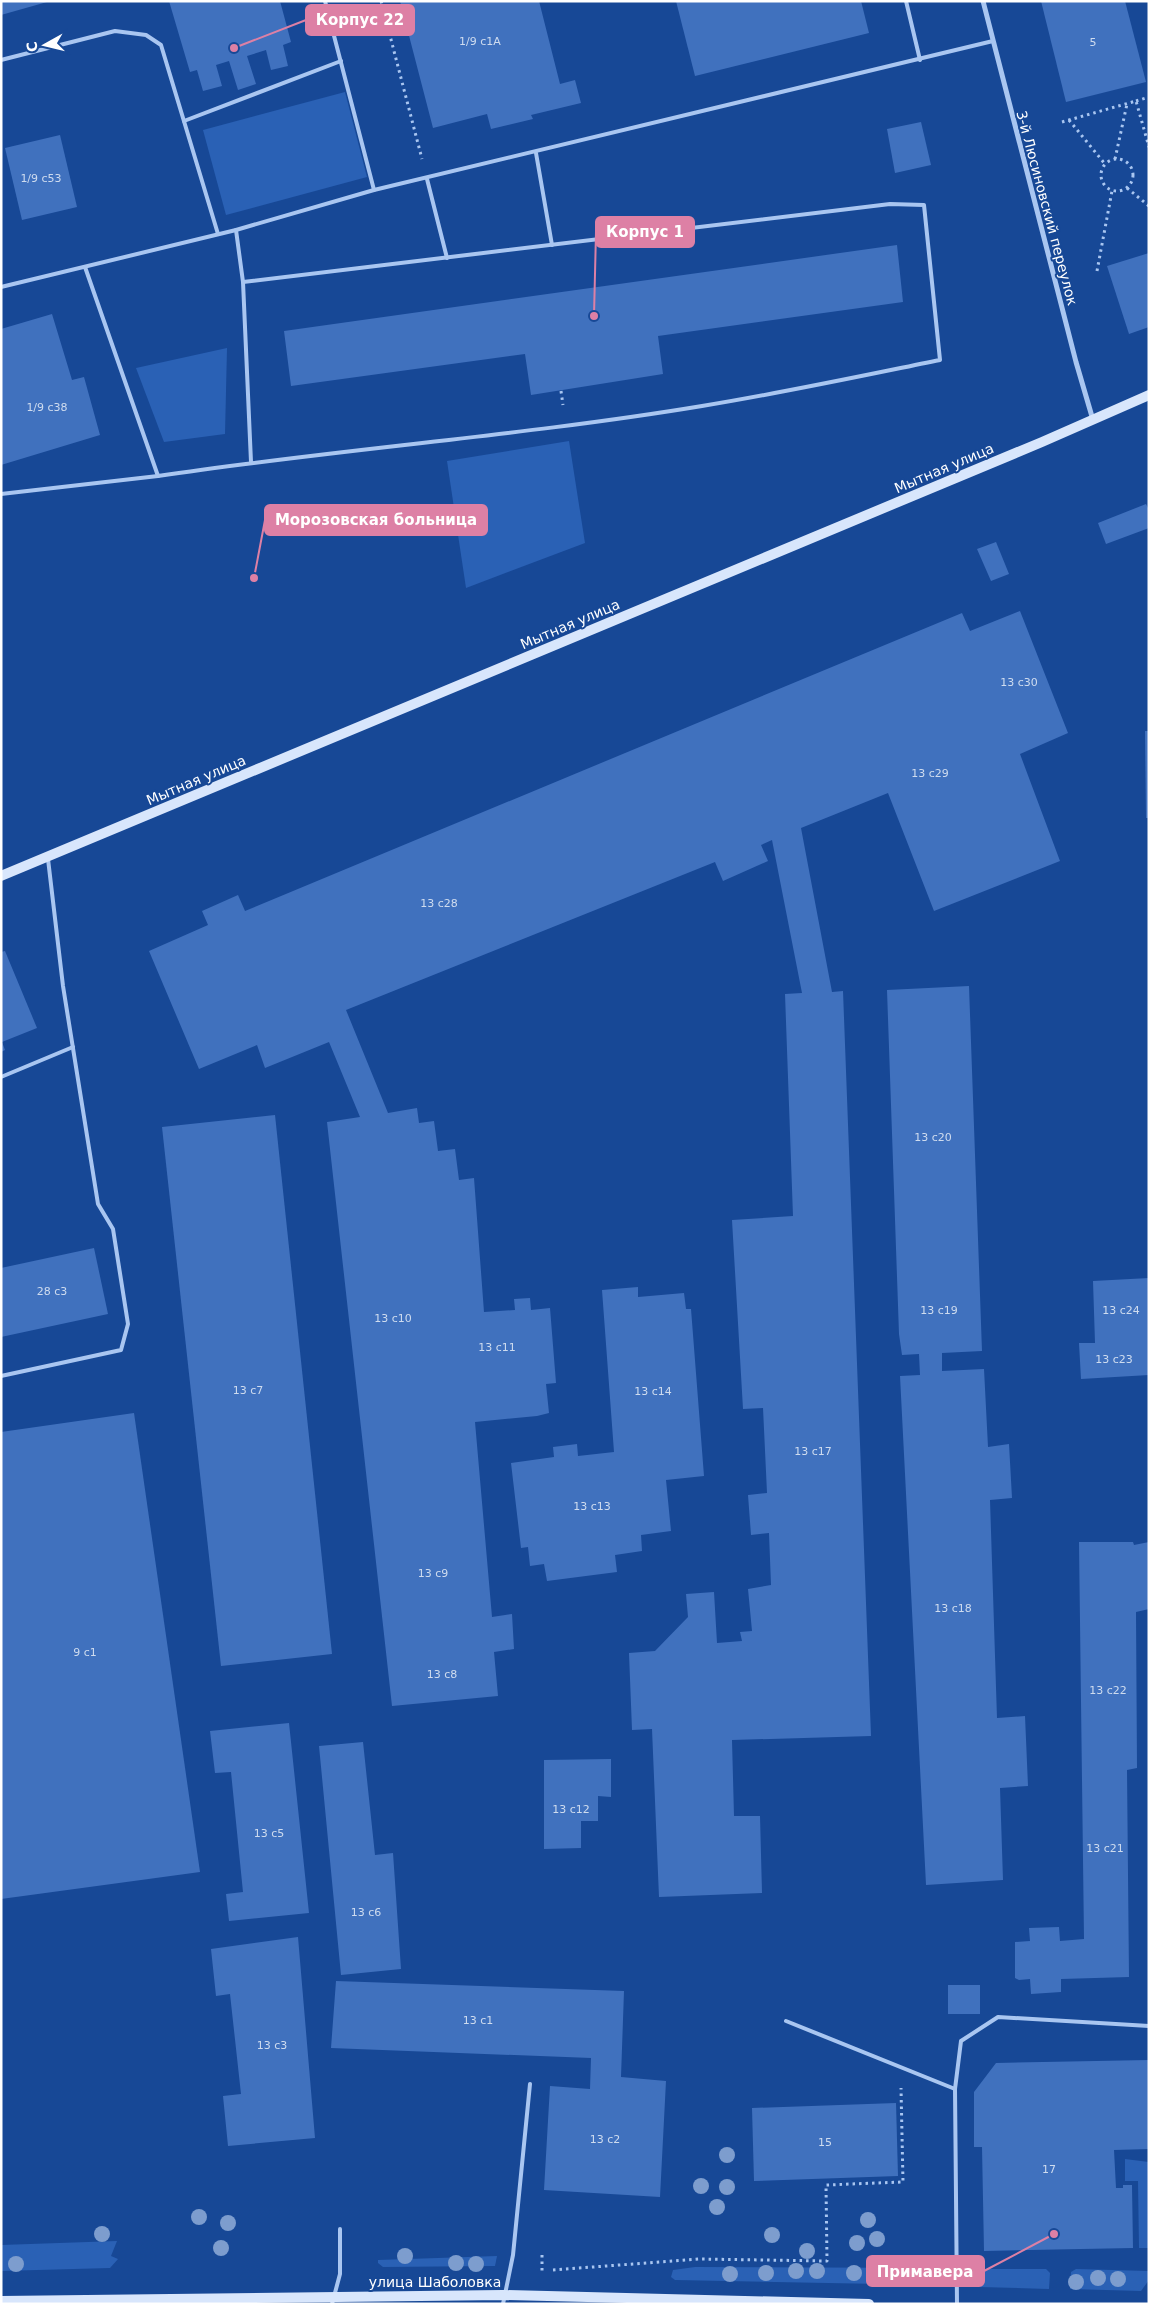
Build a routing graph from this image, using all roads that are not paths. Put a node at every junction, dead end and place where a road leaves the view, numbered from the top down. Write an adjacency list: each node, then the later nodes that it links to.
1 (325, 1): 7 (lane)
2 (906, 1): 6 (lane)
3 (983, 1): 4 (street, 3-й Люсиновский переулок)
4 (993, 41): 6 (lane); 20 (street, 3-й Люсиновский переулок)
5 (1, 60): 8 (lane)
6 (920, 60): 9 (lane)
7 (341, 61): 8 (lane); 11 (lane)
8 (184, 121): 13 (lane)
9 (536, 153): 10 (lane); 14 (lane)
10 (427, 179): 11 (lane); 15 (lane)
11 (374, 190): 12 (lane)
12 (236, 230): 13 (lane); 17 (lane)
13 (218, 234): 16 (lane)
14 (552, 245): 15 (lane); 21 (lane)
15 (447, 258): 17 (lane)
16 (85, 267): 18 (lane); 22 (lane)
17 (242, 282): 21 (lane)
18 (1, 287)
19 (1149, 395): 20 (main road, Мытная улица)
20 (1093, 420): 24 (main road, Мытная улица)
21 (251, 462): 22 (lane)
22 (158, 476): 23 (lane)
23 (1, 494)
24 (48, 856): 25 (main road, Мытная улица); 26 (lane)
25 (1, 876)
26 (73, 1047): 27 (lane); 28 (lane)
27 (1, 1076)
28 (1, 1376)
29 (786, 2021): 32 (lane)
30 (1149, 2026): 32 (lane)
31 (530, 2084): 34 (lane)
32 (955, 2089): 38 (lane)
33 (340, 2229): 35 (lane)
34 (503, 2299): 35 (main road, улица Шаболовка); 37 (main road, улица Шаболовка)
35 (333, 2300): 36 (main road, улица Шаболовка)
36 (1, 2301)
37 (869, 2304)
38 (958, 2304)

